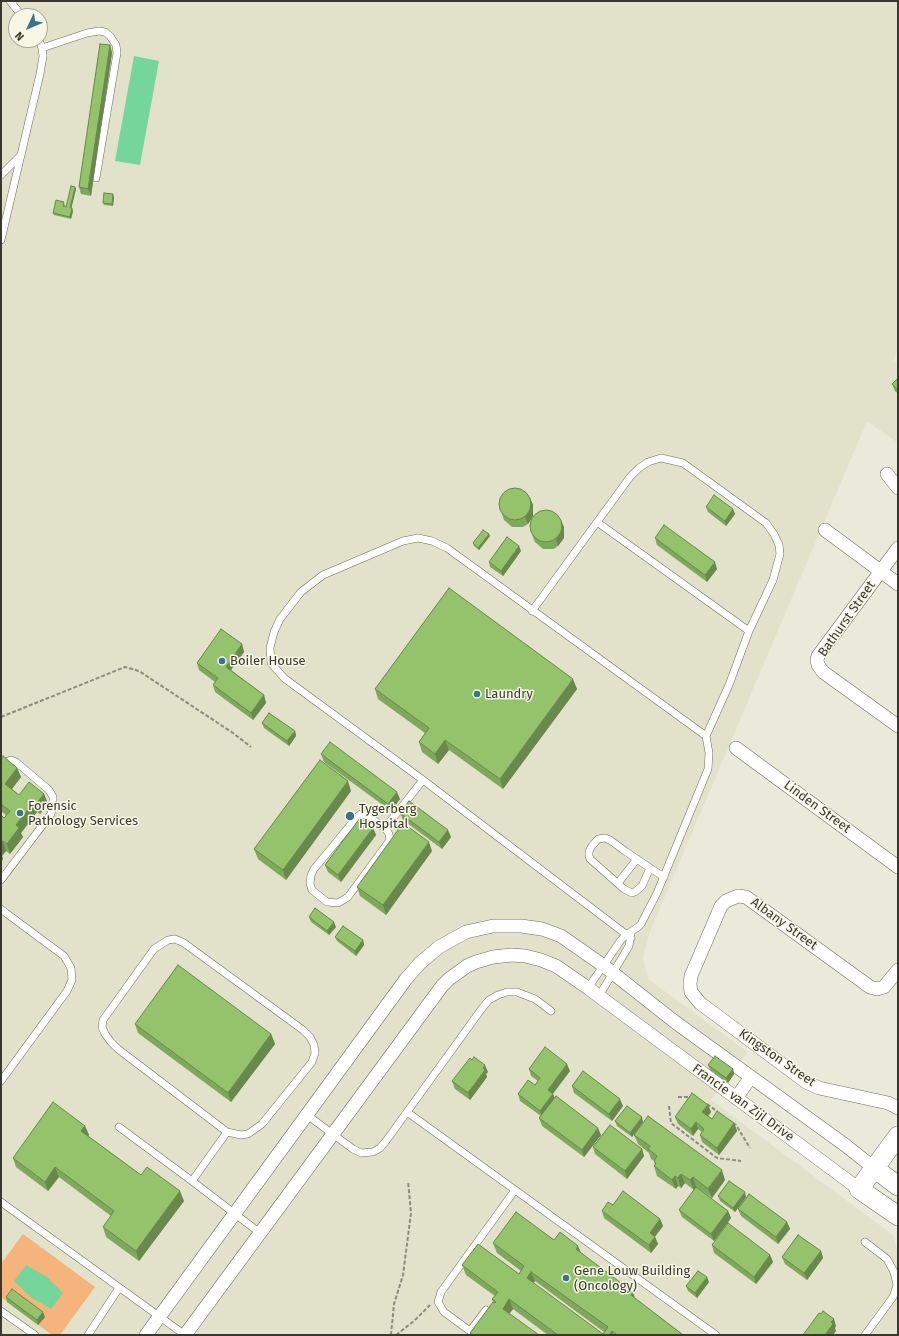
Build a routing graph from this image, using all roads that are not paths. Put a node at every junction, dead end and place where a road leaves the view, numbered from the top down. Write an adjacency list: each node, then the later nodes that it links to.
1 (48, 46): 5 (lane)
2 (42, 48): 3 (lane)
3 (20, 155): 4 (lane); 6 (lane)
4 (1, 175)
5 (96, 178)
6 (1, 240)
7 (887, 474): 8 (street)
8 (898, 488)
9 (597, 522): 14 (lane); 15 (lane); 15 (lane)
10 (825, 530): 12 (street)
11 (898, 548): 12 (street)
12 (881, 571): 13 (street); 16 (street, Bathurst Street)
13 (898, 584)
14 (532, 611): 17 (lane); 20 (lane)
15 (749, 631): 17 (lane)
16 (898, 726)
17 (706, 736): 25 (lane)
18 (736, 748): 23 (street, Linden Street)
19 (1, 763): 26 (lane)
20 (423, 780): 21 (lane); 29 (lane)
21 (385, 828): 21 (lane)
22 (637, 859): 24 (lane); 27 (lane); 27 (lane)
23 (898, 867)
24 (650, 868): 25 (lane); 27 (lane)
25 (664, 877): 29 (lane)
26 (1, 880)
27 (618, 883)
28 (1, 909): 37 (lane)
29 (628, 936): 30 (lane); 30 (lane)
30 (608, 970): 32 (lane); 34 (lane); 36 (street, Francie van Zijl Drive); 41 (street, Francie van Zijl Drive)
31 (898, 970): 33 (street, Albany Street)
32 (588, 988): 34 (street, Francie van Zijl Drive); 44 (street, Francie van Zijl Drive)
33 (692, 992): 39 (street, Kingston Street)
34 (599, 996): 38 (street, Francie van Zijl Drive)
35 (552, 1011): 40 (lane)
36 (751, 1078): 38 (street); 46 (street, Francie van Zijl Drive)
37 (1, 1081)
38 (736, 1098): 49 (street, Francie van Zijl Drive)
39 (898, 1108)
40 (408, 1112): 44 (lane); 50 (lane)
41 (307, 1115): 44 (lane); 52 (street, Francie van Zijl Drive)
42 (119, 1127): 47 (lane)
43 (227, 1132): 43 (lane); 47 (lane)
44 (332, 1134): 54 (street, Francie van Zijl Drive)
45 (898, 1136): 46 (street)
46 (874, 1168): 48 (street, Francie van Zijl Drive); 49 (street)
47 (192, 1181): 52 (lane)
48 (898, 1186)
49 (859, 1189): 53 (street, Francie van Zijl Drive)
50 (515, 1190): 60 (lane); 65 (lane)
51 (1, 1202): 56 (lane)
52 (236, 1214): 54 (lane); 59 (street, Francie van Zijl Drive)
53 (898, 1216)
54 (260, 1233): 64 (street, Francie van Zijl Drive)
55 (865, 1242): 66 (lane)
56 (119, 1288): 59 (lane); 62 (lane)
57 (486, 1310): 60 (lane)
58 (1, 1311): 61 (lane)
59 (160, 1316): 63 (street, Francie van Zijl Drive); 64 (lane)
60 (468, 1333)
61 (34, 1335)
62 (88, 1335)
63 (146, 1335)
64 (185, 1335)
65 (716, 1335)
66 (865, 1335)

